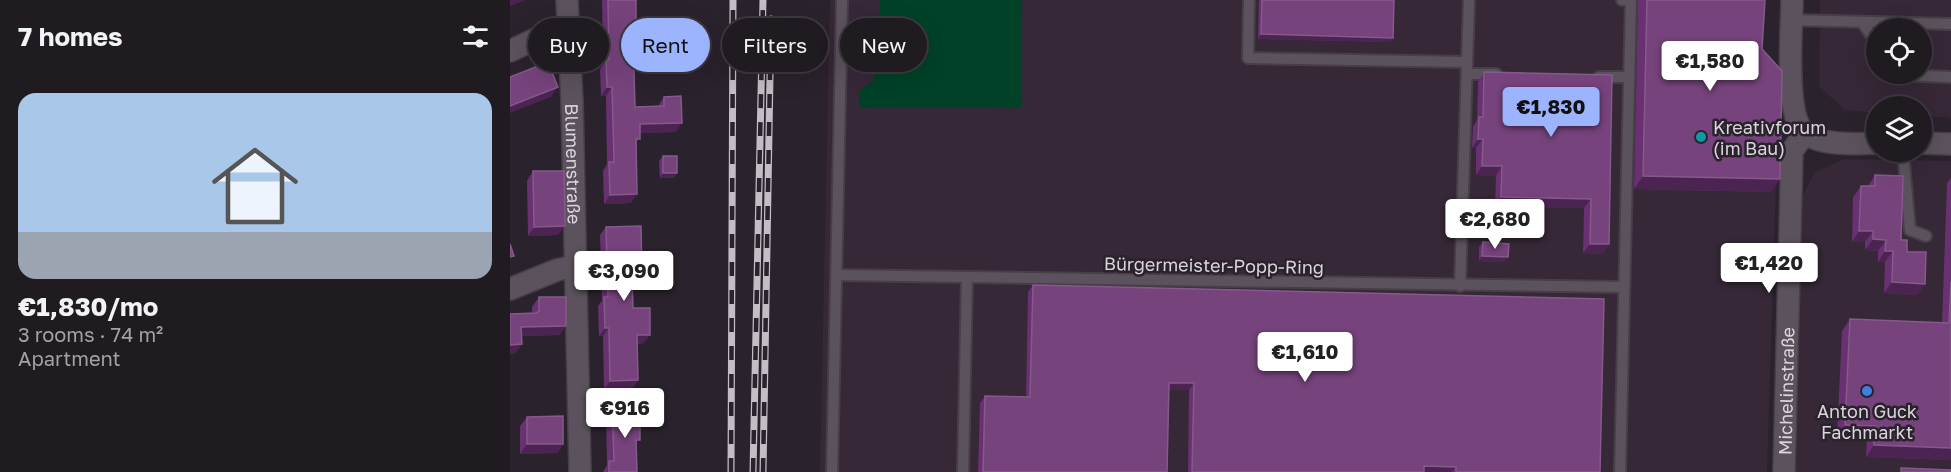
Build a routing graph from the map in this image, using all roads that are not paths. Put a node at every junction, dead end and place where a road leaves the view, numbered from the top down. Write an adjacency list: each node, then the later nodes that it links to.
1 (567, 0): 7 (street, Blumenstraße)
2 (842, 0): 28 (lane)
3 (1249, 0): 13 (lane)
4 (1468, 0): 13 (lane)
5 (1622, 0): 19 (lane)
6 (1792, 10): 8 (lane); 21 (street)
7 (568, 18)
8 (1862, 22): 9 (lane); 10 (lane)
9 (1951, 24)
10 (1866, 28)
11 (528, 42): 12 (street)
12 (510, 51)
13 (1467, 62): 15 (lane)
14 (570, 72): 27 (street, Blumenstraße)
15 (1467, 74): 16 (lane); 30 (lane)
16 (1508, 75)
17 (1589, 76): 19 (lane)
18 (1932, 76): 20 (lane)
19 (1628, 77): 31 (lane)
20 (1951, 77)
21 (1805, 133): 23 (street); 37 (street, Michelinstraße)
22 (1932, 143): 24 (street)
23 (1866, 144)
24 (1951, 144)
25 (1904, 162): 26 (lane)
26 (1926, 236)
27 (575, 266): 32 (street); 33 (street, Blumenstraße)
28 (837, 275): 29 (lane, Bürgermeister-Popp-Ring); 34 (lane)
29 (967, 277): 30 (lane, Bürgermeister-Popp-Ring); 35 (lane)
30 (1460, 286): 31 (lane, Bürgermeister-Popp-Ring)
31 (1623, 287): 36 (lane)
32 (510, 289)
33 (580, 472)
34 (832, 472)
35 (963, 472)
36 (1620, 472)
37 (1784, 472)

